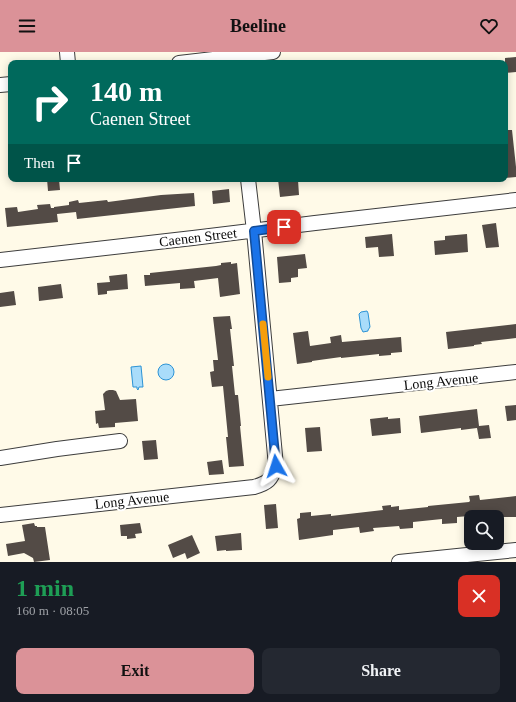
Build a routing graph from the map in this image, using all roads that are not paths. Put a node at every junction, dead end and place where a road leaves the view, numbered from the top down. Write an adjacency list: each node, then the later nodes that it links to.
1 (273, 52): 2 (street)
2 (234, 57): 3 (street)
3 (206, 60)
4 (248, 182): 6 (street)
5 (516, 200): 6 (street, Caenen Street)
6 (254, 231): 7 (street, Caenen Street); 9 (street)
7 (0, 260)
8 (516, 372): 9 (street, Long Avenue)
9 (270, 399): 12 (street, Long Avenue)
10 (120, 441): 11 (street)
11 (0, 458)
12 (0, 515)
13 (516, 550): 14 (street)
14 (399, 562)

